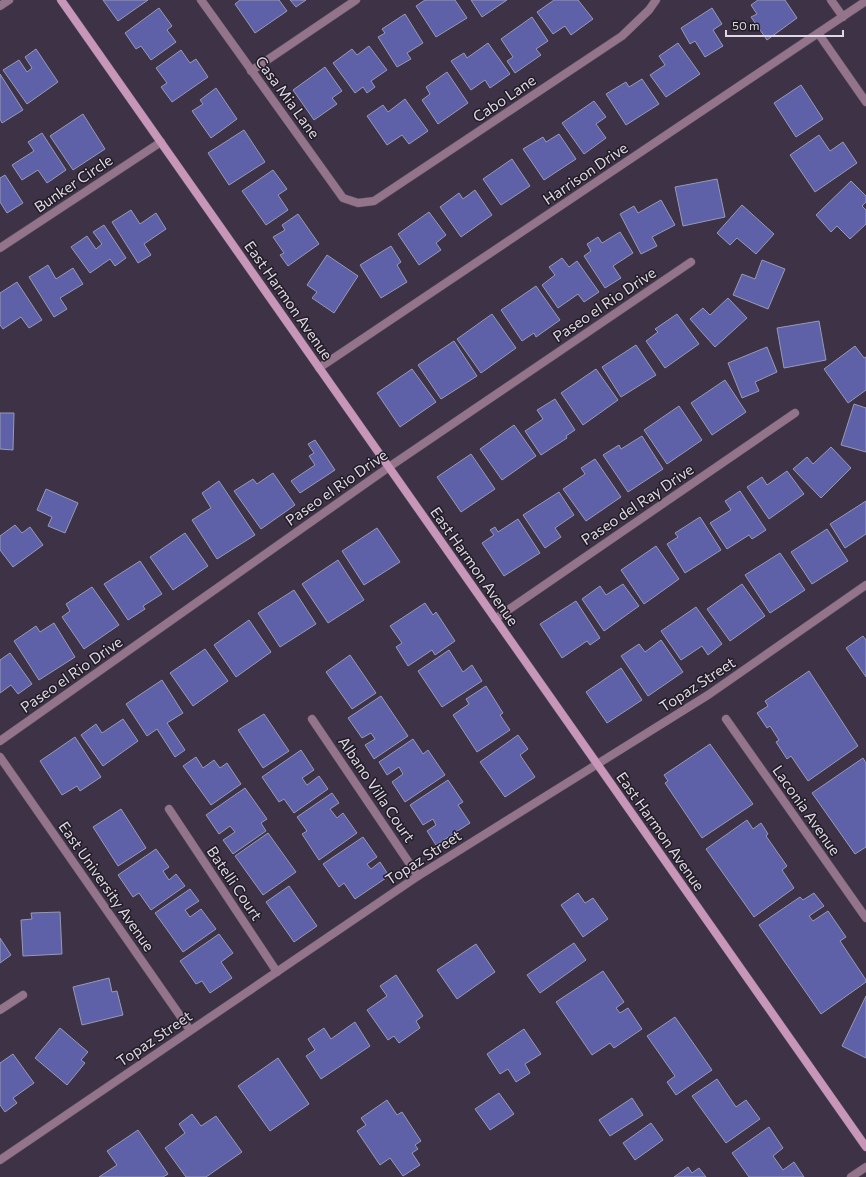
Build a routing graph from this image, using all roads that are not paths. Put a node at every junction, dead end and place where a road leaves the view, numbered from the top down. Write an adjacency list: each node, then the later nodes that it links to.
1 (9, 0): 8 (street)
2 (61, 0): 13 (main road, East Harmon Avenue)
3 (201, 0): 11 (street, Casa Mia Lane)
4 (356, 0): 11 (street)
5 (656, 0): 14 (street, Cabo Lane)
6 (831, 0): 9 (street)
7 (866, 1): 9 (street, Harrison Drive)
8 (0, 6)
9 (843, 17): 10 (street, Harrison Drive)
10 (818, 33): 12 (street); 17 (street, Harrison Drive)
11 (251, 71): 14 (street, Casa Mia Lane)
12 (866, 102)
13 (161, 142): 15 (street, Bunker Circle); 17 (main road, East Harmon Avenue)
14 (358, 203)
15 (0, 248)
16 (692, 262): 19 (street, Paseo el Rio Drive)
17 (319, 368): 19 (main road, East Harmon Avenue)
18 (795, 413): 21 (street, Paseo del Ray Drive)
19 (389, 467): 21 (main road, East Harmon Avenue); 24 (street, Paseo el Rio Drive)
20 (866, 585): 26 (street, Topaz Street)
21 (495, 619): 26 (main road, East Harmon Avenue)
22 (312, 719): 28 (street, Albano Villa Court)
23 (726, 719): 29 (street, Laconia Avenue)
24 (0, 741)
25 (0, 757): 33 (street, East University Avenue)
26 (597, 764): 28 (street, Topaz Street); 34 (main road, East Harmon Avenue)
27 (169, 809): 30 (street, Batelli Court)
28 (418, 876): 30 (street, Topaz Street)
29 (866, 918)
30 (277, 972): 33 (street, Topaz Street)
31 (23, 995): 32 (street)
32 (0, 1010)
33 (190, 1030): 35 (street, Topaz Street)
34 (866, 1147)
35 (0, 1160)
36 (866, 1167): 37 (street)
37 (851, 1177)

